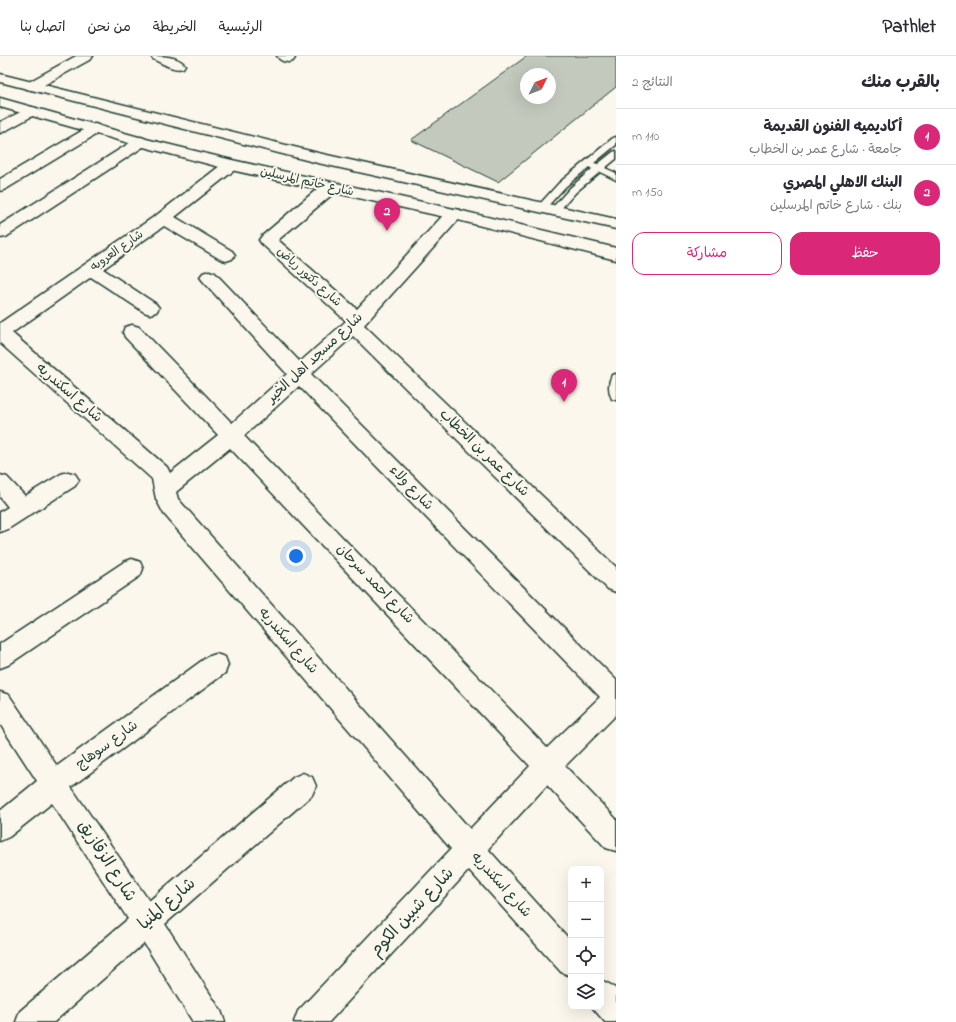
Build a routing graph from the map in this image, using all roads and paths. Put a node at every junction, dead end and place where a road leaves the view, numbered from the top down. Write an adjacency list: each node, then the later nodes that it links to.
1 (86, 56): 5 (street)
2 (158, 56): 3 (street)
3 (178, 65)
4 (0, 78): 5 (street, شارع خاتم المرسلين)
5 (32, 86): 19 (street, شارع خاتم المرسلين)
6 (0, 102): 7 (street, شارع خاتم المرسلين)
7 (31, 111): 8 (street); 9 (street, شارع خاتم المرسلين)
8 (0, 128)
9 (95, 129): 11 (street, شارع خاتم المرسلين); 17 (street)
10 (616, 140): 13 (lane)
11 (141, 142): 14 (street, شارع خاتم المرسلين); 23 (street)
12 (616, 154): 15 (lane)
13 (589, 163): 15 (lane); 19 (lane)
14 (231, 165): 18 (street, شارع خاتم المرسلين); 21 (street, شارع العروبه)
15 (599, 168): 16 (lane); 19 (lane)
16 (616, 177)
17 (0, 186)
18 (329, 188): 20 (street, شارع خاتم المرسلين); 29 (street, شارع دكتور رياض)
19 (549, 208): 22 (street, شارع خاتم المرسلين)
20 (454, 214): 24 (street, شارع خاتم المرسلين); 29 (street, شارع مسجد اهل الخير)
21 (164, 218): 25 (street); 26 (street, شارع العروبه)
22 (616, 224)
23 (0, 232)
24 (616, 254)
25 (226, 255)
26 (91, 269): 28 (street); 31 (street, شارع العروبه)
27 (209, 277): 32 (street, شارع ولاء)
28 (150, 308)
29 (355, 322): 32 (street, شارع مسجد اهل الخير); 42 (street, شارع عمر بن الخطاب)
30 (132, 332): 35 (street, شارع احمد سرحان)
31 (0, 333): 38 (street, شارع اسكندريه)
32 (299, 374): 35 (street, شارع مسجد اهل الخير); 45 (street, شارع ولاء)
33 (616, 378): 34 (lane)
34 (616, 396)
35 (232, 436): 38 (street, شارع مسجد اهل الخير); 47 (street, شارع احمد سرحان)
36 (68, 480): 39 (street)
37 (0, 483): 39 (street)
38 (164, 490): 52 (street, شارع اسكندريه)
39 (23, 509): 40 (street)
40 (0, 524)
41 (132, 569): 43 (street)
42 (616, 582)
43 (0, 658)
44 (216, 665): 48 (street, شارع سوهاج)
45 (616, 697): 47 (street, شارع شبين الكوم)
46 (0, 703): 48 (street, شارع الزقازيق)
47 (548, 765): 51 (street, شارع احمد سرحان); 52 (street, شارع شبين الكوم)
48 (55, 783): 50 (street, شارع سوهاج); 53 (street, شارع الزقازيق)
49 (303, 786): 53 (street, شارع المنيا)
50 (0, 828)
51 (616, 838)
52 (470, 850): 54 (street, شارع اسكندريه); 59 (street, شارع شبين الكوم)
53 (147, 922): 57 (street, شارع المنيا); 58 (street, شارع الزقازيق)
54 (568, 959)
55 (604, 997): 56 (street)
56 (616, 1011)
57 (31, 1022)
58 (210, 1022)
59 (309, 1022)

